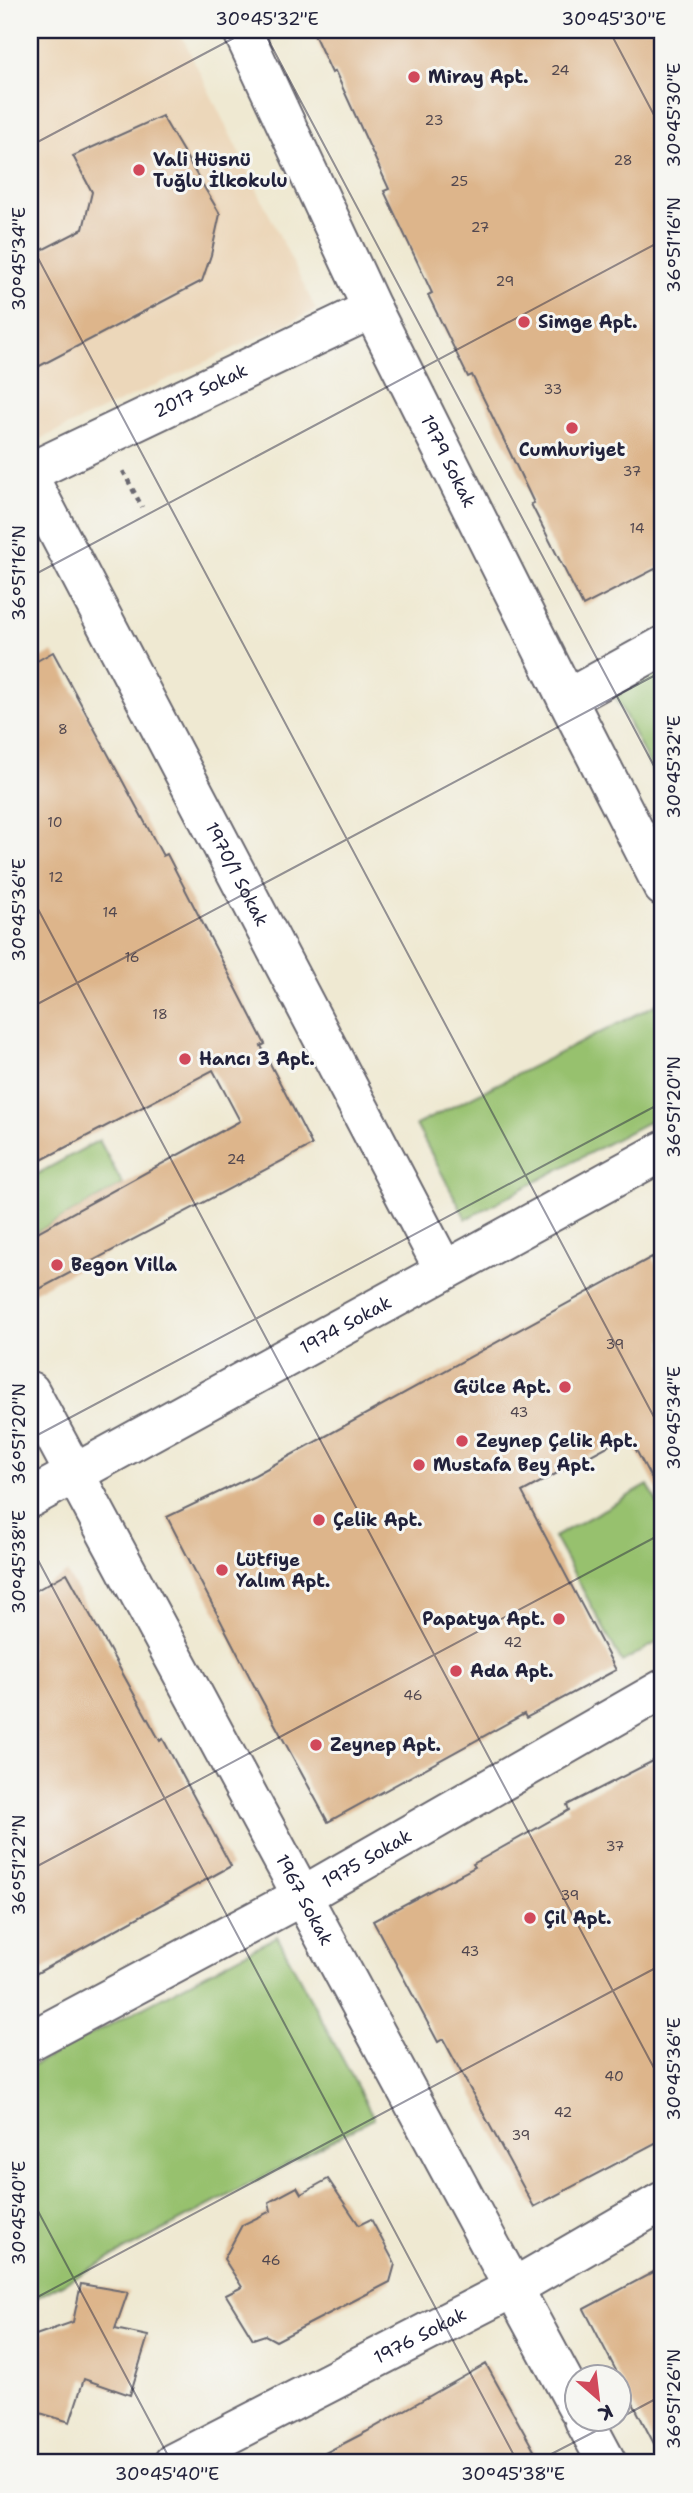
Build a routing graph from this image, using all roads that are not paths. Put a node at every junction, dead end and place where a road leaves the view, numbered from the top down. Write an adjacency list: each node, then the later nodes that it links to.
1 (242, 30): 2 (street, 1979 Sokak)
2 (372, 309): 3 (street, 2017 Sokak); 6 (street, 1979 Sokak)
3 (30, 472)
4 (30, 479): 9 (street, 1970/1 Sokak)
5 (663, 646): 6 (street)
6 (567, 699): 7 (street, 1979 Sokak)
7 (663, 887)
8 (663, 1151): 9 (street, 1974 Sokak)
9 (444, 1270): 11 (street, 1974 Sokak)
10 (30, 1391): 11 (street, 1967 Sokak)
11 (74, 1474): 12 (street, 1974 Sokak); 14 (street, 1967 Sokak)
12 (30, 1497)
13 (663, 1689): 14 (street, 1975 Sokak)
14 (302, 1896): 15 (street, 1975 Sokak); 17 (street, 1967 Sokak)
15 (30, 2041)
16 (663, 2201): 17 (street, 1976 Sokak)
17 (513, 2288): 18 (street, 1967 Sokak); 20 (street, 1976 Sokak)
18 (564, 2382)
19 (591, 2434): 21 (street)
20 (173, 2463)
21 (607, 2463)

